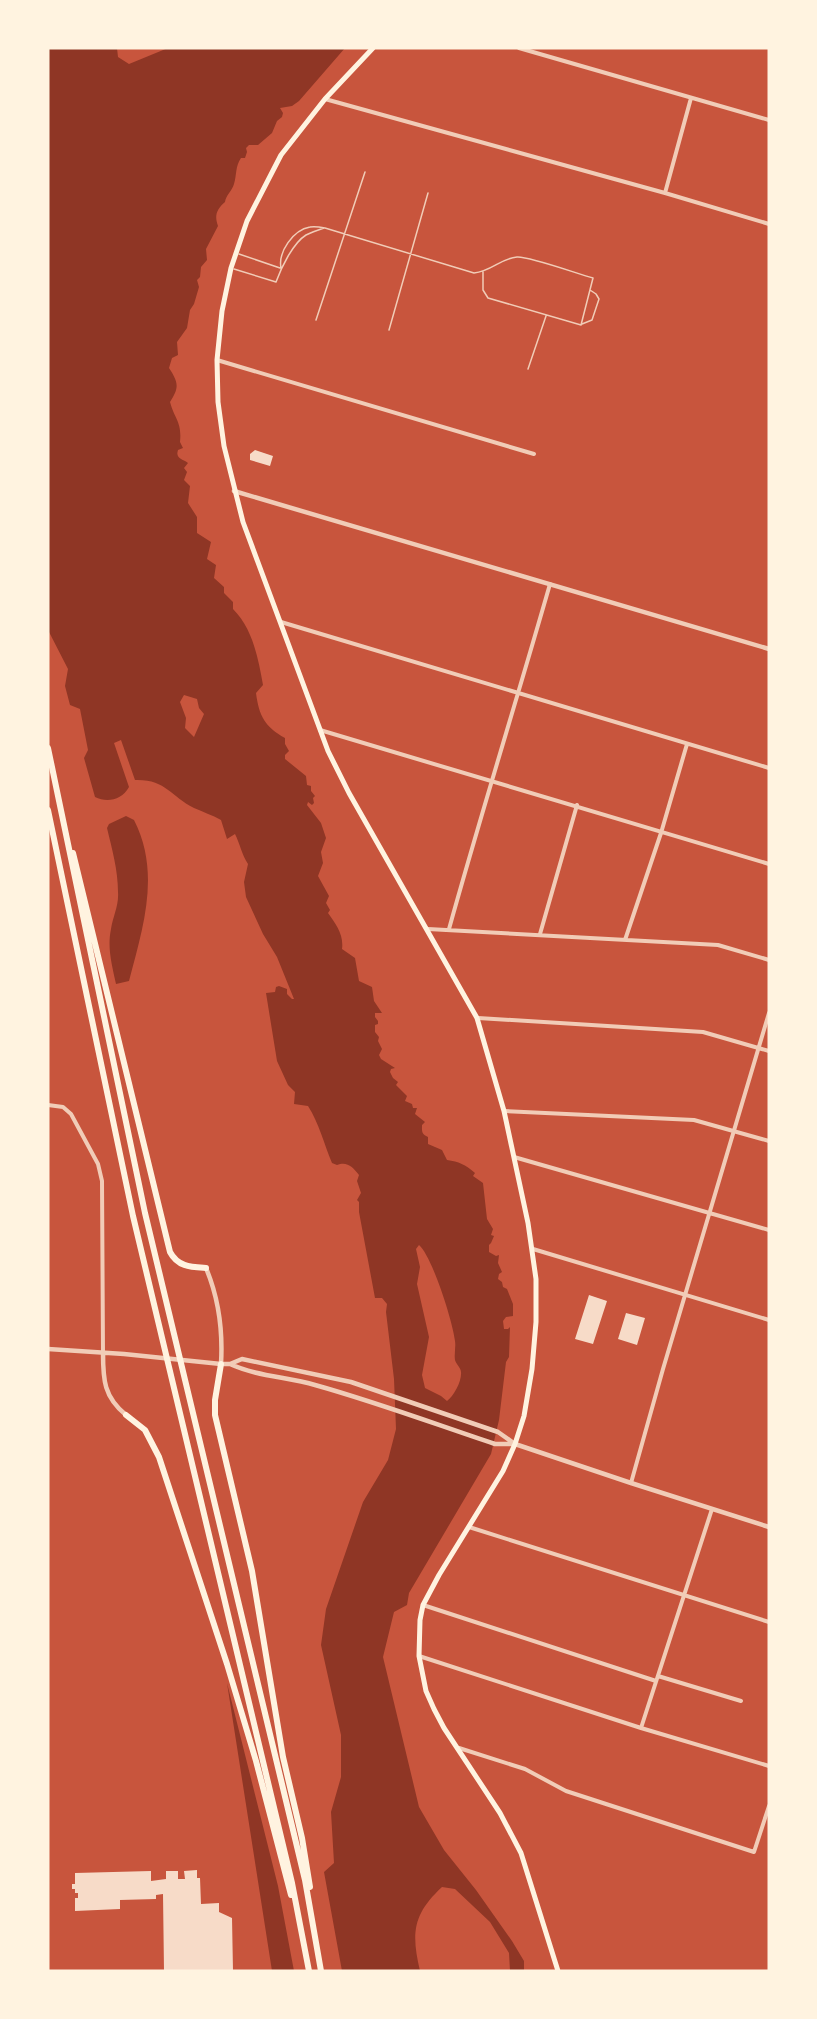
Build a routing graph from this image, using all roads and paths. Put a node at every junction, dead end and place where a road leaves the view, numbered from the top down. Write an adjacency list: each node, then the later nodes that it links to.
1 (374, 48): 4 (main road)
2 (519, 48): 3 (street)
3 (691, 98): 5 (street); 8 (street)
4 (325, 99): 8 (street); 12 (main road)
5 (769, 120)
6 (365, 172): 11 (lane)
7 (428, 193): 13 (lane)
8 (665, 193): 9 (street)
9 (769, 224)
10 (325, 228): 11 (lane); 15 (lane); 15 (lane)
11 (344, 233): 13 (lane); 19 (lane)
12 (236, 253): 14 (main road); 15 (lane)
13 (410, 255): 16 (lane); 21 (lane)
14 (231, 268): 15 (lane); 22 (main road)
15 (281, 268)
16 (483, 272): 17 (lane); 18 (lane)
17 (590, 290): 20 (lane); 20 (lane)
18 (547, 315): 20 (lane); 23 (lane)
19 (316, 320)
20 (581, 325)
21 (389, 330)
22 (217, 360): 24 (street); 25 (main road)
23 (528, 369)
24 (534, 454)
25 (234, 491): 26 (street); 27 (main road)
26 (550, 584): 28 (street); 29 (street)
27 (280, 622): 29 (street); 30 (main road)
28 (769, 649)
29 (519, 692): 31 (street); 34 (street)
30 (320, 730): 34 (street); 40 (main road)
31 (687, 744): 33 (street); 38 (street)
32 (48, 748): 37 (highway)
33 (769, 768)
34 (493, 781): 35 (street); 41 (street)
35 (577, 805): 38 (street); 42 (street)
36 (48, 810): 81 (highway)
37 (62, 817): 57 (highway); 80 (highway)
38 (662, 832): 39 (street); 43 (street)
39 (769, 864)
40 (428, 929): 41 (street); 46 (main road)
41 (449, 929): 42 (street)
42 (540, 934): 43 (street)
43 (625, 940): 44 (street)
44 (769, 960)
45 (769, 1013): 47 (street)
46 (477, 1018): 47 (street); 50 (main road)
47 (758, 1048): 48 (street); 51 (street)
48 (769, 1051)
49 (48, 1105): 61 (street)
50 (504, 1111): 51 (street); 53 (main road)
51 (734, 1131): 52 (street); 54 (street)
52 (769, 1141)
53 (513, 1157): 54 (street); 56 (main road)
54 (709, 1213): 55 (street); 58 (street)
55 (769, 1230)
56 (533, 1249): 58 (street); 65 (main road)
57 (206, 1268): 62 (street)
58 (685, 1295): 59 (street); 66 (street)
59 (769, 1320)
60 (48, 1349): 61 (street)
61 (103, 1353): 62 (street); 64 (street)
62 (221, 1364): 63 (street); 80 (highway)
63 (230, 1364): 65 (street); 65 (street)
64 (126, 1415): 81 (highway)
65 (515, 1444): 66 (street); 68 (main road)
66 (631, 1484): 67 (street)
67 (712, 1509): 69 (street); 70 (street)
68 (469, 1527): 70 (street); 71 (main road)
69 (769, 1527)
70 (684, 1596): 72 (street); 74 (street)
71 (423, 1605): 73 (main road); 74 (street)
72 (769, 1622)
73 (419, 1656): 76 (street); 77 (main road)
74 (657, 1678): 75 (street); 76 (street)
75 (741, 1701)
76 (641, 1728): 78 (street)
77 (456, 1748): 79 (street); 84 (main road)
78 (769, 1766)
79 (769, 1806)
80 (315, 1926): 83 (highway)
81 (302, 1928): 82 (highway)
82 (309, 1971)
83 (321, 1971)
84 (558, 1971)

